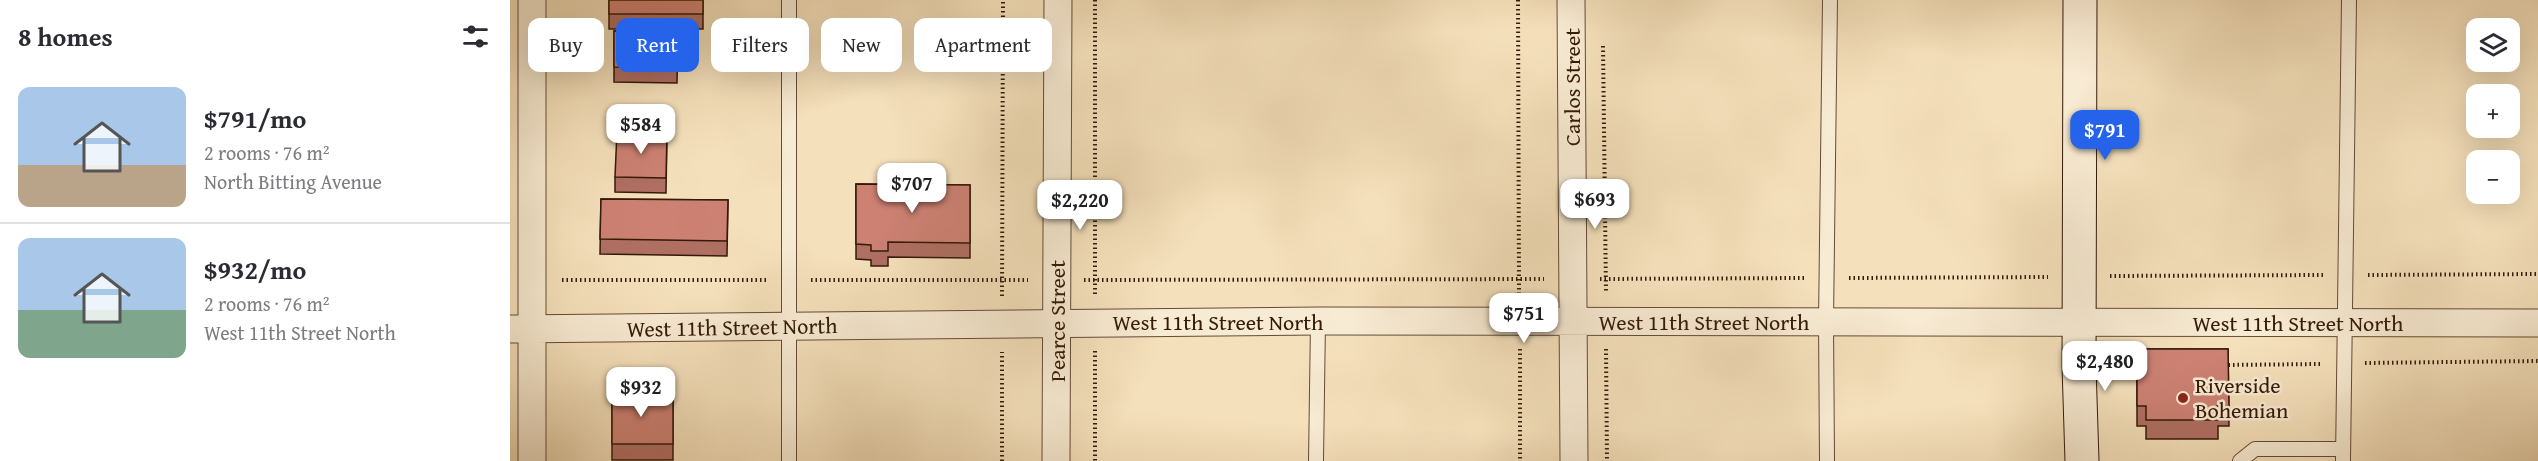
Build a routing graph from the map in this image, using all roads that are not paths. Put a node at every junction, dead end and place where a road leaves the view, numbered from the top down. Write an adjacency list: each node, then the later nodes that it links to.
1 (532, 0): 16 (street)
2 (789, 0): 15 (lane)
3 (1058, 0): 11 (street, Pearce Street)
4 (1571, 0): 9 (street, Carlos Street)
5 (1830, 0): 10 (lane)
6 (2080, 0): 12 (street)
7 (2349, 0): 13 (lane)
8 (1318, 321): 9 (street, West 11th Street North); 11 (street, West 11th Street North); 21 (lane)
9 (1573, 321): 10 (street, West 11th Street North); 22 (street, Carlos Street)
10 (1826, 322): 12 (street, West 11th Street North); 23 (lane)
11 (1058, 323): 15 (street, West 11th Street North); 20 (street, Pearce Street)
12 (2080, 323): 13 (street, West 11th Street North); 24 (street)
13 (2343, 323): 14 (street, West 11th Street North); 17 (lane)
14 (2538, 323)
15 (790, 326): 16 (street, West 11th Street North); 19 (lane)
16 (521, 329): 18 (street)
17 (2343, 455): 25 (lane)
18 (532, 461)
19 (789, 461)
20 (1056, 461)
21 (1316, 461)
22 (1574, 461)
23 (1827, 461)
24 (2082, 461)
25 (2240, 461)

